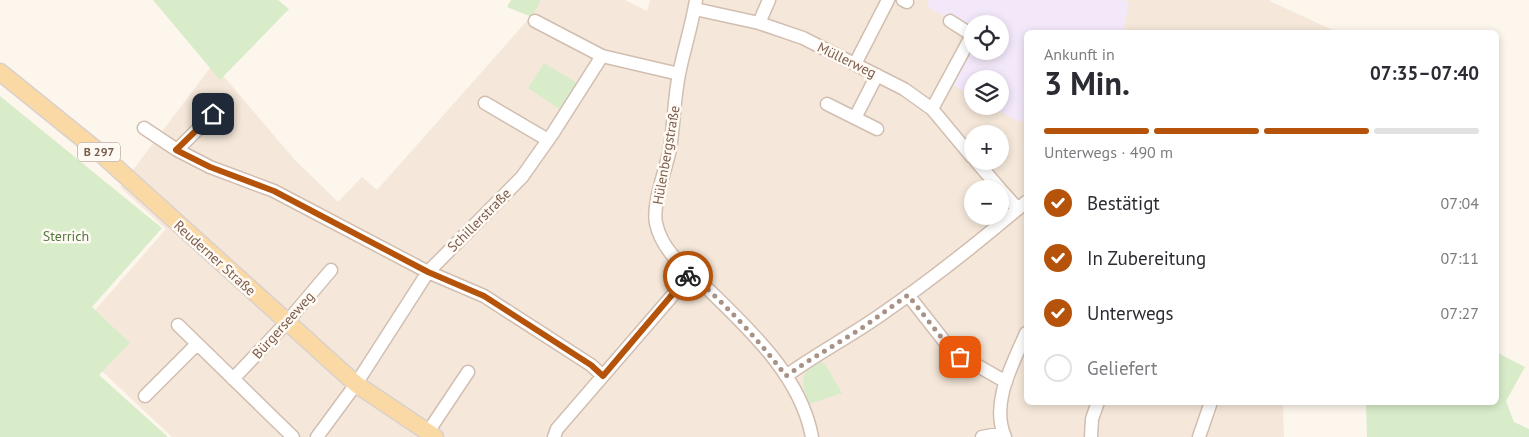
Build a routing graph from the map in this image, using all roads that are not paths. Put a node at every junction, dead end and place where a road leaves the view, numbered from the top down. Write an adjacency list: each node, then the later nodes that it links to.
1 (768, 0): 6 (street)
2 (888, 0): 8 (street)
3 (695, 5): 6 (street, Müllerweg); 10 (street, Hülenbergstraße)
4 (535, 21): 7 (street)
5 (950, 21): 14 (street)
6 (759, 23): 8 (street, Müllerweg)
7 (602, 56): 10 (street); 19 (street, Schillerstraße)
8 (856, 64): 11 (street, Müllerweg)
9 (0, 72): 30 (main road, Reuderner Straße / B 297)
10 (679, 74): 28 (street, Hülenbergstraße)
11 (876, 75): 14 (street, Müllerweg); 16 (street)
12 (484, 103): 19 (street)
13 (826, 104): 16 (street)
14 (932, 109): 20 (street, Müllerweg)
15 (213, 114): 21 (street)
16 (855, 118): 18 (street)
17 (144, 128): 21 (street)
18 (876, 129)
19 (548, 140): 27 (street, Schillerstraße)
20 (964, 147)
21 (176, 150): 27 (street)
22 (984, 170): 23 (street)
23 (992, 180)
24 (1009, 196): 25 (street)
25 (1022, 206): 29 (street)
26 (331, 270): 30 (street, Bürgerseeweg)
27 (428, 272): 35 (street); 39 (street, Schillerstraße)
28 (691, 274): 35 (street); 36 (street, Hülenbergstraße)
29 (908, 295): 36 (street); 38 (street)
30 (287, 322): 37 (street, Bürgerseeweg); 39 (main road, Reuderner Straße / B 297)
31 (178, 326): 33 (street)
32 (1024, 338): 38 (street)
33 (196, 344): 37 (street); 40 (street)
34 (468, 372): 43 (street)
35 (603, 376): 47 (street)
36 (786, 376): 48 (street, Hülenbergstraße)
37 (233, 379): 45 (street)
38 (1006, 382): 44 (street)
39 (356, 384): 43 (main road, Reuderner Straße / B 297); 46 (street, Schillerstraße)
40 (146, 396)
41 (1097, 405): 50 (street)
42 (1210, 405): 51 (street)
43 (431, 435)
44 (1004, 435): 49 (street)
45 (293, 437)
46 (317, 437)
47 (554, 437)
48 (812, 437)
49 (982, 437)
50 (1091, 437)
51 (1199, 437)

